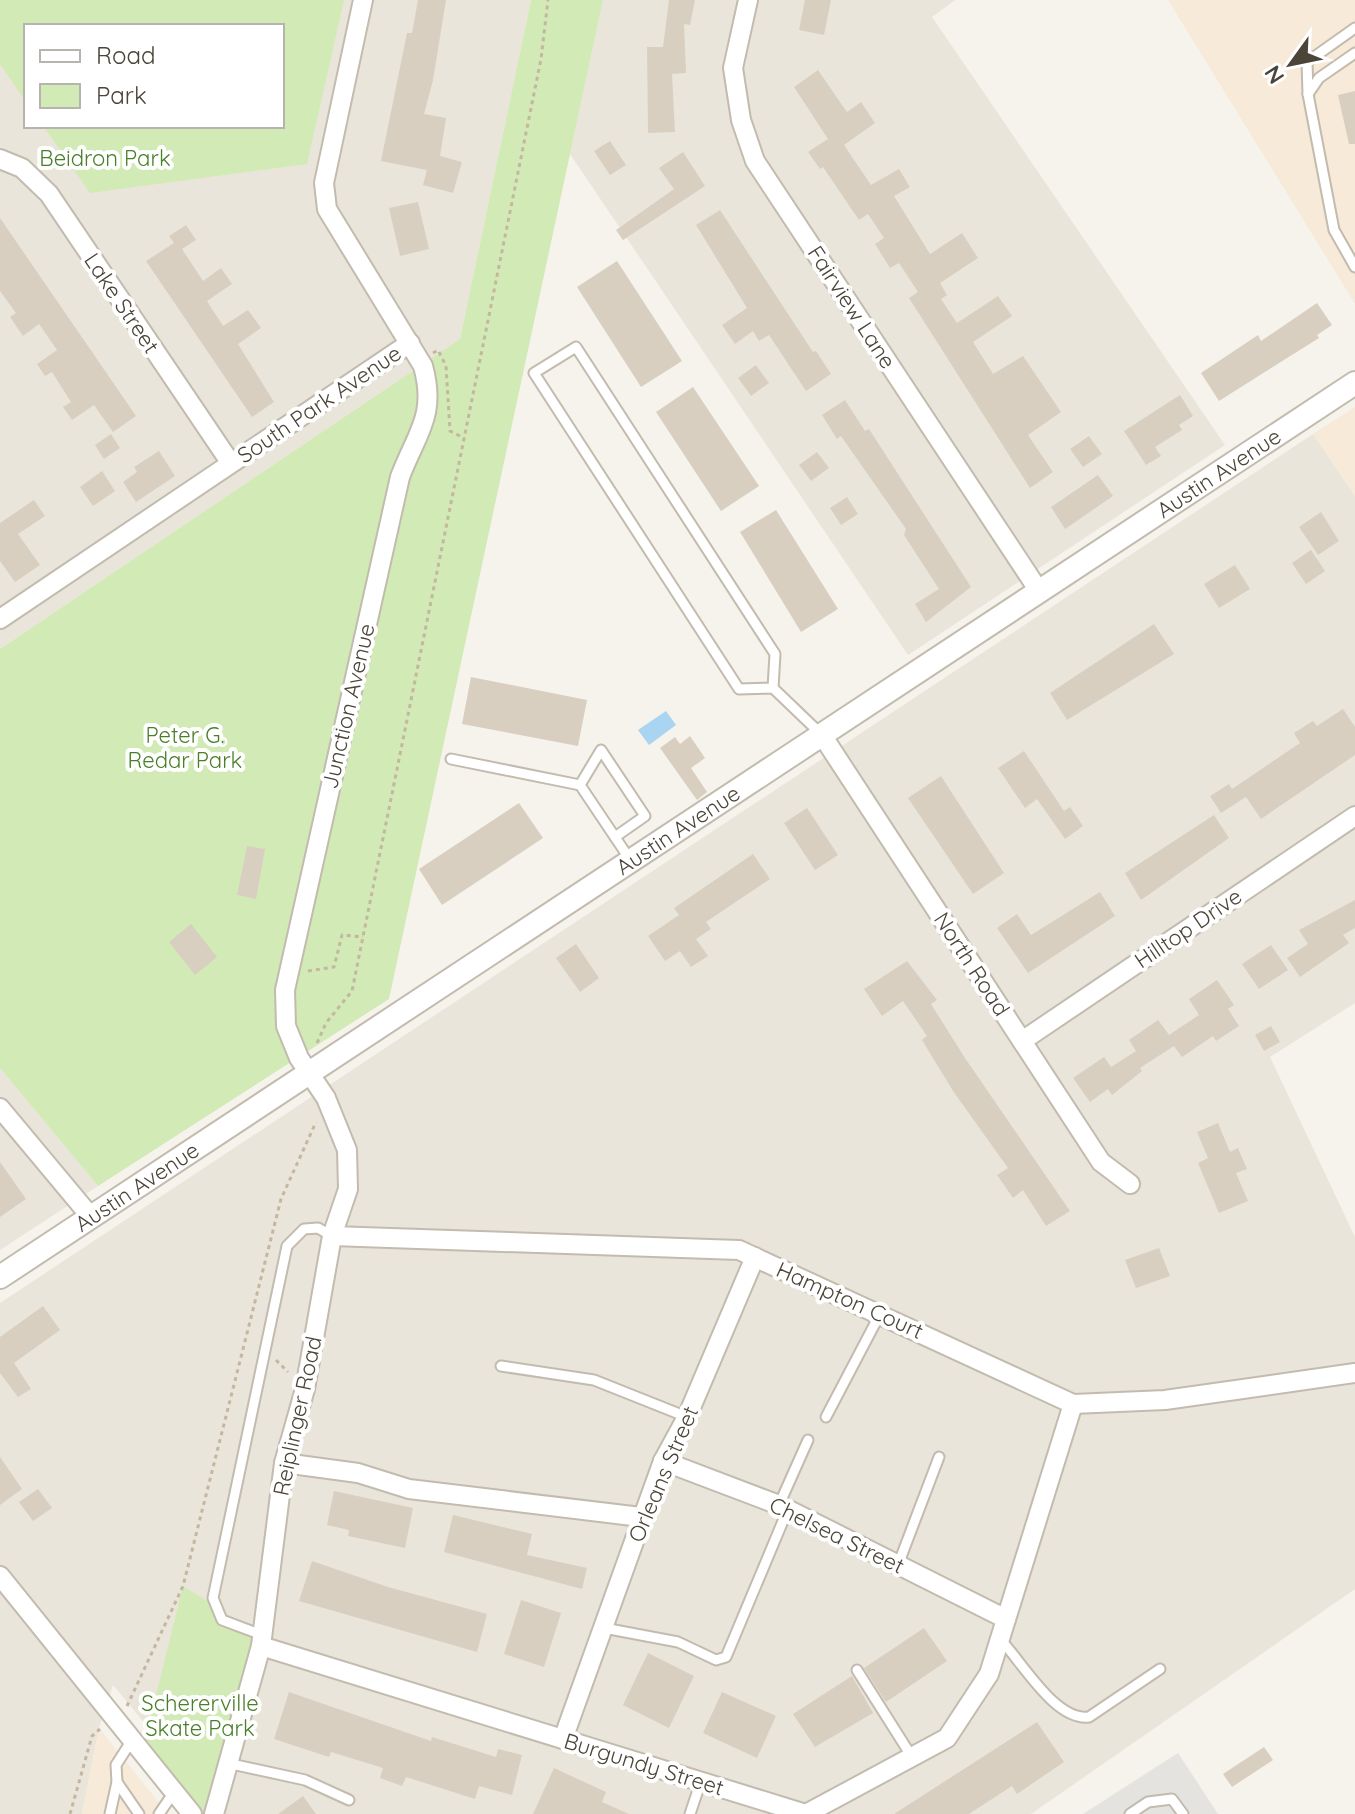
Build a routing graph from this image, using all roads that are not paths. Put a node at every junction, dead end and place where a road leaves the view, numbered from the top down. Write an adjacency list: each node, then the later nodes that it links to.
1 (363, 0): 8 (street, South Park Avenue)
2 (748, 0): 11 (street, Fairview Lane)
3 (1355, 28): 5 (lane)
4 (1355, 53): 5 (lane)
5 (1308, 94): 7 (lane)
6 (0, 159): 10 (street, Lake Street)
7 (1355, 267)
8 (410, 343): 10 (street, South Park Avenue); 21 (street, Junction Avenue)
9 (1355, 383): 11 (street, Austin Avenue)
10 (230, 462): 12 (street, South Park Avenue)
11 (1039, 591): 14 (street, Austin Avenue)
12 (0, 619)
13 (773, 688): 13 (lane); 14 (lane)
14 (822, 735): 19 (street, Austin Avenue); 20 (street, North Road)
15 (451, 759): 16 (lane)
16 (580, 785): 18 (lane); 18 (lane)
17 (1355, 816): 20 (street, Hilltop Drive)
18 (615, 837): 19 (lane)
19 (631, 861): 21 (street, Austin Avenue)
20 (1022, 1041): 23 (street, North Road)
21 (304, 1065): 24 (street, Austin Avenue); 25 (street, Reiplinger Road)
22 (0, 1108): 24 (street)
23 (1130, 1184)
24 (91, 1217): 27 (street, Austin Avenue)
25 (332, 1236): 26 (street, Hampton Court); 37 (street, Reiplinger Road); 45 (lane)
26 (755, 1257): 28 (street, Hampton Court); 32 (street, Orleans Street)
27 (0, 1277)
28 (880, 1314): 31 (street, Hampton Court); 33 (lane)
29 (501, 1366): 32 (lane)
30 (1355, 1373): 31 (street, Hampton Court)
31 (1073, 1404): 42 (street, Burgundy Street)
32 (687, 1417): 36 (street, Orleans Street)
33 (826, 1417)
34 (808, 1440): 38 (lane)
35 (939, 1457): 40 (lane)
36 (663, 1461): 38 (street, Chelsea Street); 39 (street, Orleans Street)
37 (284, 1463): 39 (street); 45 (street, Reiplinger Road)
38 (784, 1507): 40 (street, Chelsea Street); 43 (lane)
39 (641, 1517): 43 (street, Orleans Street)
40 (898, 1565): 42 (street, Chelsea Street)
41 (0, 1576): 49 (street)
42 (1006, 1619): 44 (street, Burgundy Street)
43 (604, 1628): 48 (street, Orleans Street)
44 (1000, 1639): 46 (lane); 50 (street, Burgundy Street)
45 (262, 1641): 48 (street, Burgundy Street); 51 (street, Reiplinger Road)
46 (1160, 1669)
47 (857, 1670): 50 (lane)
48 (563, 1739): 52 (street, Burgundy Street)
49 (132, 1740): 53 (lane); 54 (street)
50 (912, 1757): 52 (street, Burgundy Street)
51 (227, 1763): 55 (lane); 60 (street, Reiplinger Road)
52 (701, 1781): 61 (lane)
53 (117, 1782): 56 (lane); 57 (lane)
54 (174, 1792): 58 (lane); 59 (street)
55 (349, 1800)
56 (110, 1814)
57 (139, 1814)
58 (159, 1814)
59 (192, 1814)
60 (214, 1814)
61 (690, 1814)
62 (1130, 1814): 63 (lane)
63 (1183, 1814)

